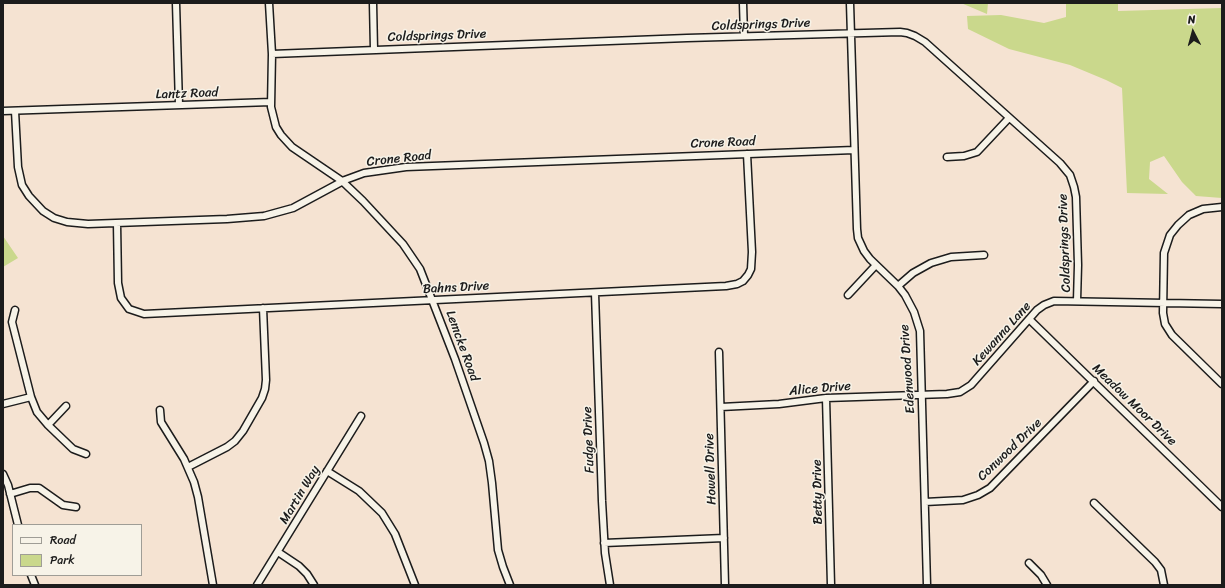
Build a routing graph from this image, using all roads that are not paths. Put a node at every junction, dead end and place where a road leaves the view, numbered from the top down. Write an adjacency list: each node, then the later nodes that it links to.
1 (176, 3): 11 (street)
2 (269, 3): 9 (street)
3 (373, 3): 8 (street)
4 (743, 3): 7 (street)
5 (850, 3): 6 (street, Edenwood Drive)
6 (851, 34): 7 (street, Coldsprings Drive); 14 (street, Coldsprings Drive); 15 (street, Edenwood Drive)
7 (744, 36): 8 (street, Coldsprings Drive)
8 (374, 50): 9 (street, Coldsprings Drive)
9 (272, 54): 10 (street)
10 (271, 102): 11 (street, Lantz Road); 18 (street, Lemcke Road)
11 (179, 105): 13 (street, Lantz Road)
12 (3, 111): 13 (street, Lantz Road)
13 (15, 111): 20 (street, Crone Road)
14 (1009, 118): 17 (street); 27 (street, Coldsprings Drive)
15 (854, 150): 16 (street, Crone Road); 22 (street, Edenwood Drive)
16 (747, 154): 18 (street, Crone Road); 24 (street, Bahns Drive)
17 (947, 157)
18 (342, 181): 20 (street, Crone Road); 26 (street, Lemcke Road)
19 (1222, 207): 28 (street)
20 (117, 223): 30 (street, Bahns Drive)
21 (984, 255): 23 (street)
22 (876, 265): 23 (street, Edenwood Drive); 25 (street)
23 (898, 286): 36 (street, Edenwood Drive)
24 (595, 293): 26 (street, Bahns Drive); 56 (street, Fudge Drive)
25 (848, 295)
26 (433, 300): 30 (street, Bahns Drive); 63 (street, Lemcke Road)
27 (1077, 301): 28 (street, Kewanna Lane); 32 (street, Kewanna Lane)
28 (1163, 302): 29 (street, Kewanna Lane); 35 (street)
29 (1222, 304)
30 (262, 308): 46 (street)
31 (15, 310): 37 (street)
32 (1029, 319): 34 (street, Meadow Moor Drive); 36 (street, Kewanna Lane)
33 (719, 352): 41 (street, Howell Drive)
34 (1094, 381): 50 (street, Conwood Drive); 53 (street, Meadow Moor Drive)
35 (1222, 384)
36 (922, 395): 38 (street, Alice Drive); 50 (street, Edenwood Drive)
37 (31, 397): 39 (street); 44 (street)
38 (826, 398): 41 (street, Alice Drive); 66 (street, Betty Drive)
39 (3, 404)
40 (66, 406): 44 (street)
41 (721, 407): 55 (street, Howell Drive)
42 (160, 410): 46 (street)
43 (361, 416): 47 (street, Martin Way)
44 (48, 425): 45 (street)
45 (86, 454)
46 (188, 467): 59 (street)
47 (327, 471): 57 (street, Martin Way); 62 (street)
48 (3, 474): 49 (street)
49 (10, 494): 52 (street); 54 (street)
50 (925, 502): 67 (street, Edenwood Drive)
51 (1094, 503): 69 (street)
52 (76, 507)
53 (1222, 507)
54 (18, 524)
55 (724, 538): 56 (street); 65 (street, Howell Drive)
56 (604, 543): 64 (street, Fudge Drive)
57 (278, 552): 60 (street, Martin Way); 61 (street)
58 (1029, 563): 68 (street)
59 (213, 585)
60 (258, 585)
61 (314, 585)
62 (415, 585)
63 (510, 585)
64 (610, 585)
65 (726, 585)
66 (831, 585)
67 (927, 585)
68 (1047, 585)
69 (1164, 585)

